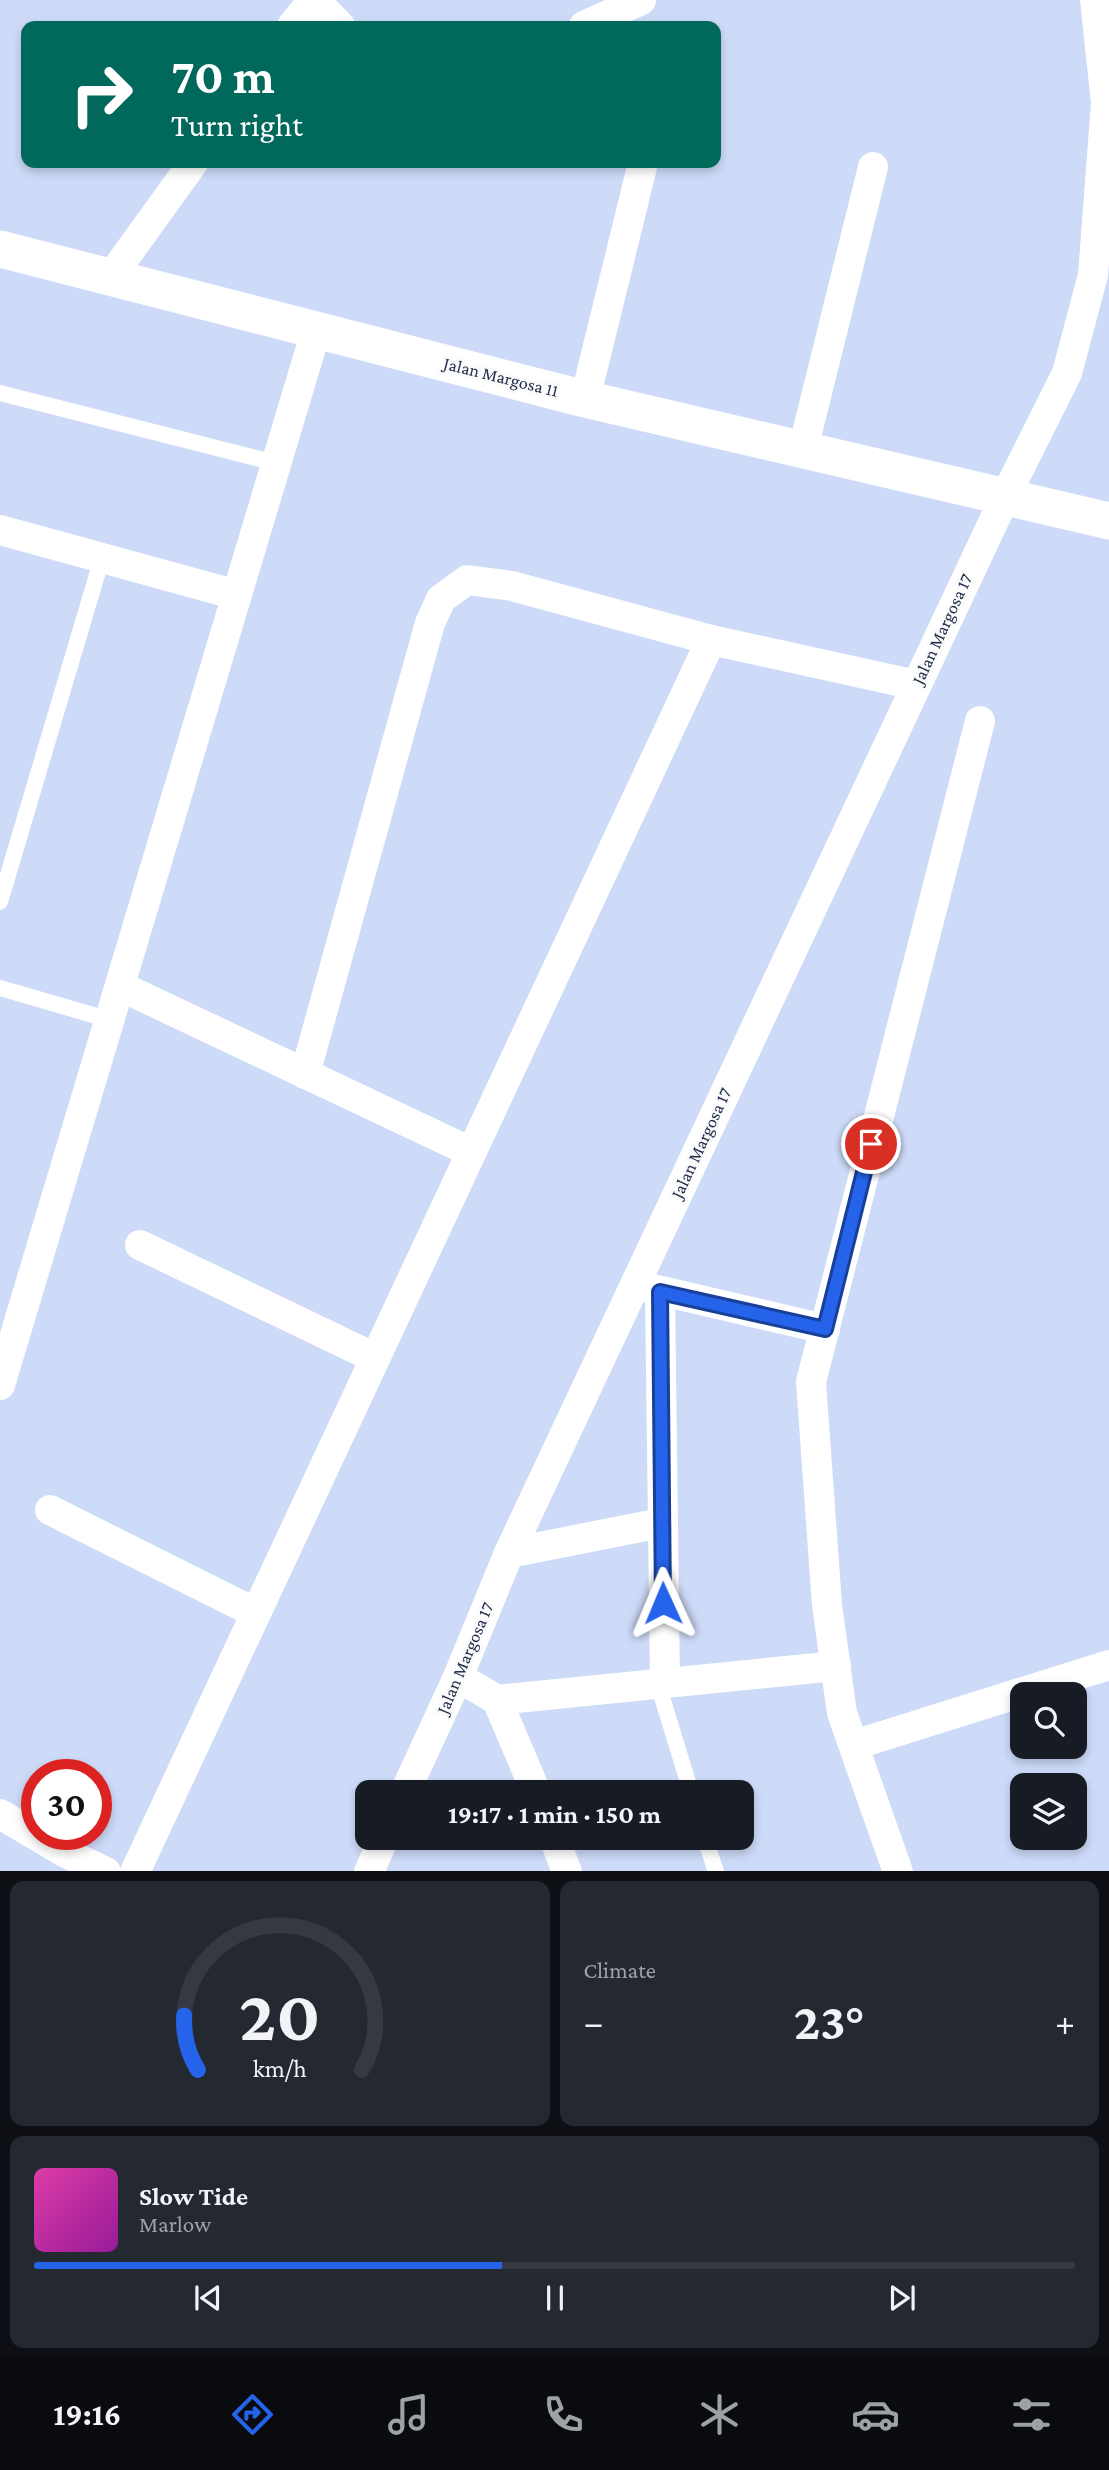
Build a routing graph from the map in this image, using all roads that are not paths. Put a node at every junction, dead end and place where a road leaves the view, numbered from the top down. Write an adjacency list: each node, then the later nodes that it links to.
1 (314, 0): 4 (street); 5 (street)
2 (641, 0): 6 (street)
3 (1095, 0): 17 (street, Jalan Margosa 17)
4 (296, 21)
5 (335, 21)
6 (594, 21)
7 (873, 167): 15 (street)
8 (188, 168): 11 (street)
9 (642, 168): 14 (street)
10 (0, 249): 11 (street, Jalan Margosa 11)
11 (110, 278): 12 (street, Jalan Margosa 11)
12 (316, 331): 14 (street, Jalan Margosa 11); 16 (street)
13 (0, 393): 16 (lane)
14 (586, 399): 15 (street, Jalan Margosa 11)
15 (803, 449): 17 (street, Jalan Margosa 11)
16 (276, 463): 21 (street)
17 (1005, 496): 18 (street, Jalan Margosa 11); 23 (street, Jalan Margosa 17)
18 (1109, 521)
19 (0, 530): 20 (street)
20 (102, 558): 21 (street); 25 (lane)
21 (237, 595): 26 (street)
22 (711, 640): 23 (street); 29 (street); 30 (street)
23 (916, 685): 37 (street, Jalan Margosa 17)
24 (980, 721): 32 (street)
25 (0, 902)
26 (120, 986): 28 (street); 29 (street)
27 (0, 988): 28 (lane)
28 (110, 1020): 34 (street)
29 (305, 1074): 30 (street)
30 (471, 1152): 33 (street)
31 (139, 1245): 33 (street)
32 (825, 1329): 36 (street); 40 (street)
33 (375, 1358): 38 (street)
34 (0, 1385)
35 (50, 1510): 38 (street)
36 (661, 1523): 37 (street); 42 (street)
37 (509, 1553): 41 (street, Jalan Margosa 17)
38 (256, 1613): 53 (street)
39 (1109, 1665): 44 (street)
40 (836, 1666): 42 (street); 44 (street)
41 (458, 1676): 43 (street); 45 (street, Jalan Margosa 17)
42 (661, 1684): 43 (street); 47 (lane)
43 (497, 1700): 46 (street)
44 (854, 1745): 57 (street)
45 (410, 1780)
46 (531, 1780)
47 (688, 1780)
48 (0, 1814): 52 (street)
49 (379, 1850): 54 (street)
50 (559, 1850): 55 (street)
51 (709, 1850): 56 (lane)
52 (106, 1871)
53 (135, 1871)
54 (369, 1871)
55 (567, 1871)
56 (716, 1871)
57 (898, 1871)

